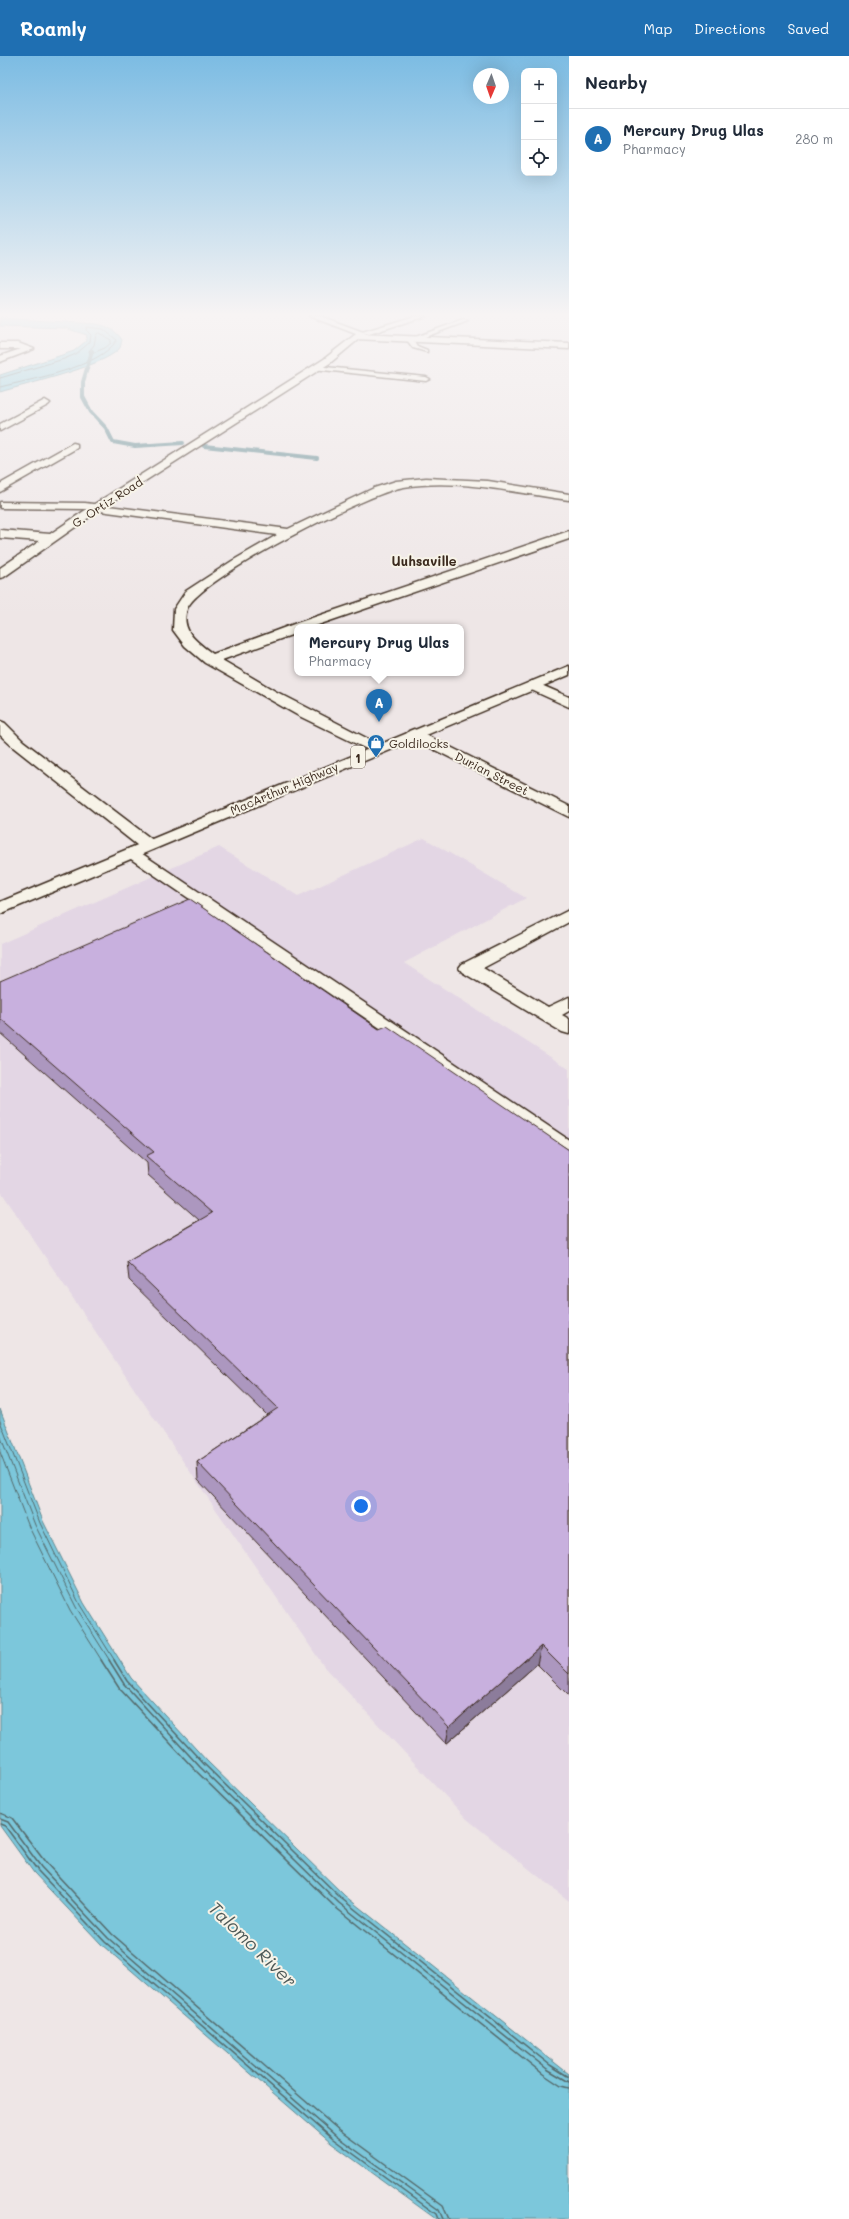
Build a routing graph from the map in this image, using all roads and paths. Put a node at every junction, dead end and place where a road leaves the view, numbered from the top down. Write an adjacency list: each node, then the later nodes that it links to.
1 (20, 417): 3 (main road)
2 (239, 417): 8 (main road, G. Ortiz Road)
3 (0, 428)
4 (72, 446): 5 (main road)
5 (0, 489)
6 (569, 497): 9 (main road)
7 (0, 505): 8 (main road)
8 (97, 507): 9 (main road); 12 (main road, G. Ortiz Road)
9 (289, 533): 16 (main road)
10 (0, 534): 12 (main road)
11 (569, 535): 14 (main road)
12 (52, 538): 13 (main road, G. Ortiz Road)
13 (0, 574)
14 (307, 624)
15 (294, 628): 16 (main road)
16 (210, 660): 22 (main road)
17 (569, 670): 18 (main road, MacArthur Highway / 1)
18 (532, 685): 19 (main road); 21 (main road, MacArthur Highway / 1)
19 (569, 703)
20 (0, 726): 24 (main road)
21 (414, 734): 22 (main road, MacArthur Highway / 1); 23 (main road, Durian Street)
22 (377, 749): 24 (main road, MacArthur Highway / 1)
23 (569, 812)
24 (148, 845): 25 (main road, MacArthur Highway / 1)
25 (130, 852): 26 (main road, MacArthur Highway / 1); 31 (lane)
26 (0, 909)
27 (569, 915): 29 (main road)
28 (569, 1003): 29 (main road)
29 (547, 1015): 30 (main road)
30 (569, 1028)
31 (569, 1148)

